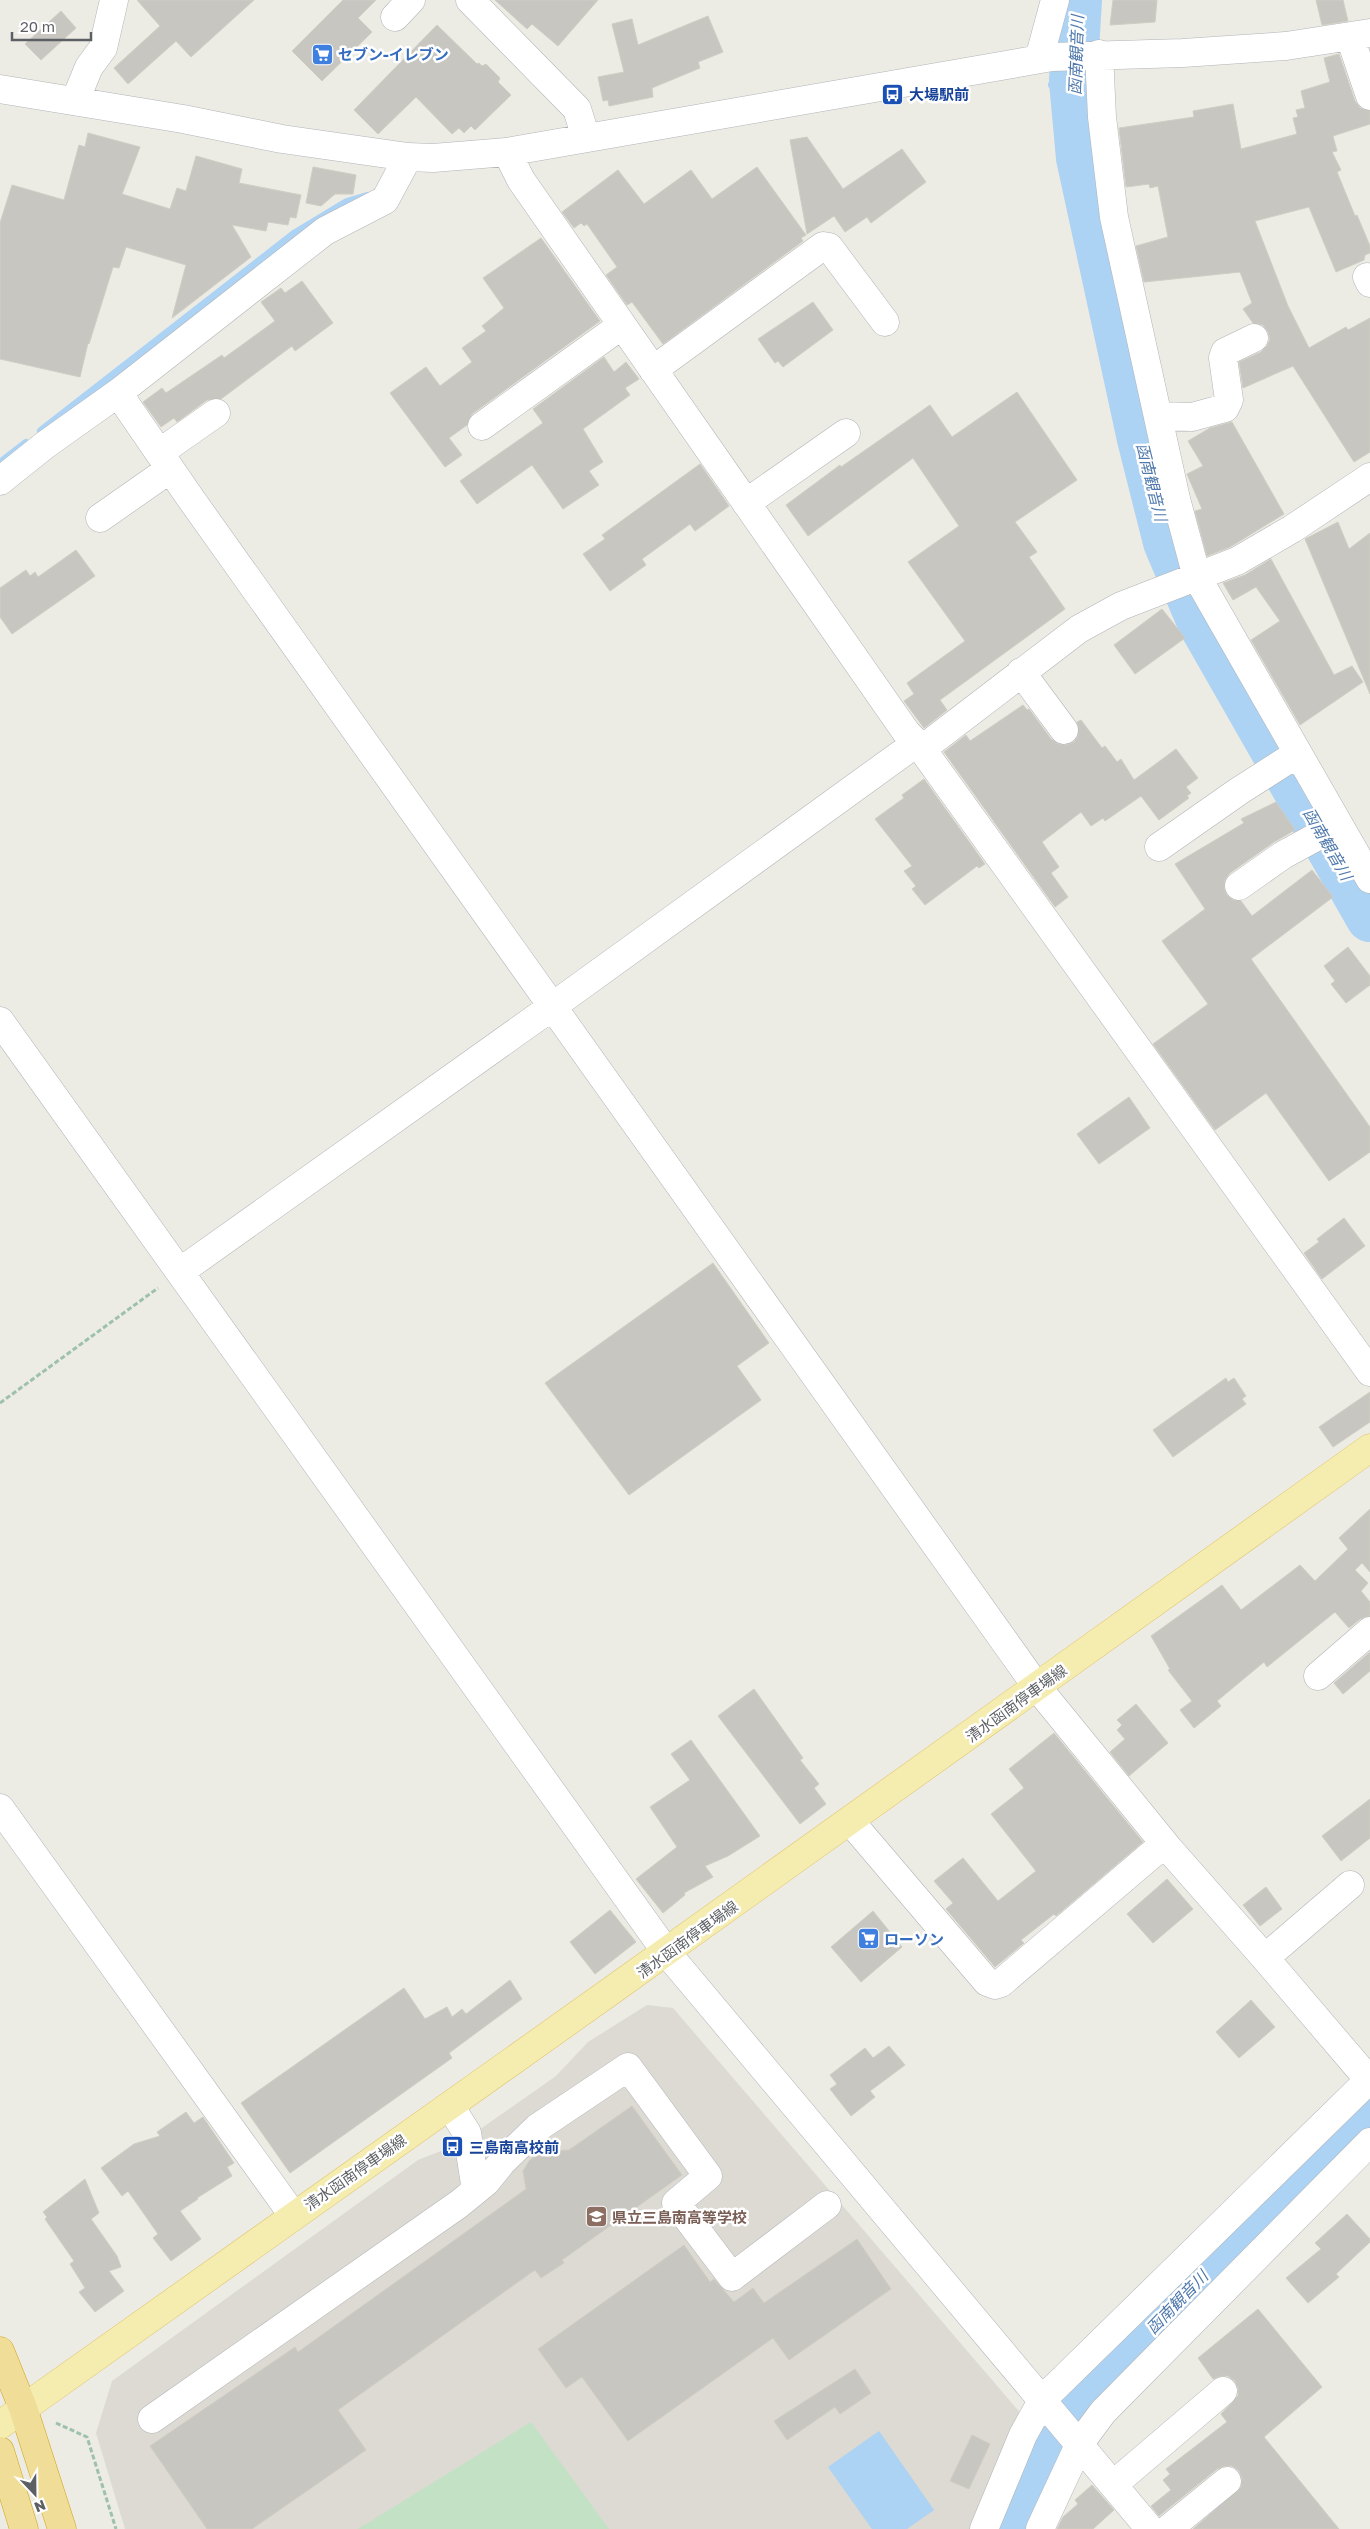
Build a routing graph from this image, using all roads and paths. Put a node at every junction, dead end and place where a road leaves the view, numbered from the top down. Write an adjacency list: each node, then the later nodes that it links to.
1 (114, 0): 9 (street)
2 (470, 0): 10 (street)
3 (1055, 0): 6 (street)
4 (1360, 35): 5 (street); 8 (street)
5 (1096, 54): 6 (street); 19 (street)
6 (1046, 58): 10 (street)
7 (0, 89): 9 (street)
8 (1370, 96)
9 (75, 101): 12 (street)
10 (586, 138): 11 (street)
11 (507, 152): 12 (street); 14 (street)
12 (408, 157): 17 (street)
13 (885, 322): 16 (street)
14 (622, 326): 16 (street); 20 (street)
15 (1254, 338): 19 (street)
16 (653, 370): 25 (street)
17 (118, 393): 22 (street); 24 (street)
18 (216, 413): 22 (street)
19 (1158, 416): 27 (street)
20 (482, 426)
21 (846, 433): 25 (street)
22 (164, 461): 26 (street); 37 (street)
23 (1370, 477): 27 (street)
24 (0, 481)
25 (746, 503): 30 (street)
26 (100, 518)
27 (1197, 577): 28 (street); 31 (street)
28 (1021, 672): 29 (street); 30 (street)
29 (1064, 730)
30 (918, 746): 37 (street); 40 (street)
31 (1285, 761): 32 (street); 33 (street)
32 (1326, 831): 34 (street); 36 (street)
33 (1159, 847)
34 (1363, 850): 35 (street)
35 (1370, 879)
36 (1238, 886)
37 (553, 1006): 39 (street); 45 (street)
38 (0, 1021): 39 (street)
39 (181, 1271): 41 (path); 50 (street)
40 (1370, 1372)
41 (0, 1403)
42 (1370, 1448): 45 (main road, 清水函南停車場線)
43 (1370, 1631): 44 (street)
44 (1318, 1676)
45 (1037, 1687): 47 (main road, 清水函南停車場線); 48 (street)
46 (0, 1808): 57 (street)
47 (850, 1821): 48 (street); 50 (main road, 清水函南停車場線)
48 (1164, 1844): 51 (street)
49 (1350, 1885): 51 (street)
50 (667, 1953): 53 (main road, 清水函南停車場線); 60 (street)
51 (1265, 1958): 52 (street)
52 (1369, 2079): 60 (street)
53 (450, 2106): 55 (street); 57 (main road, 清水函南停車場線)
54 (1370, 2142): 64 (street)
55 (476, 2190): 56 (street); 62 (street)
56 (827, 2204)
57 (293, 2215): 61 (main road, 清水函南停車場線)
58 (0, 2352): 61 (highway)
59 (1223, 2391): 67 (street)
60 (1043, 2399): 64 (street); 71 (street)
61 (23, 2408): 63 (main road, 清水函南停車場線); 69 (highway); 70 (path)
62 (152, 2419)
63 (0, 2425)
64 (1080, 2443): 67 (street); 72 (street)
65 (0, 2452): 68 (highway)
66 (1227, 2481): 74 (street)
67 (1114, 2484): 73 (street)
68 (24, 2529)
69 (62, 2529)
70 (116, 2529)
71 (984, 2529)
72 (1040, 2529)
73 (1150, 2529)
74 (1168, 2529)

